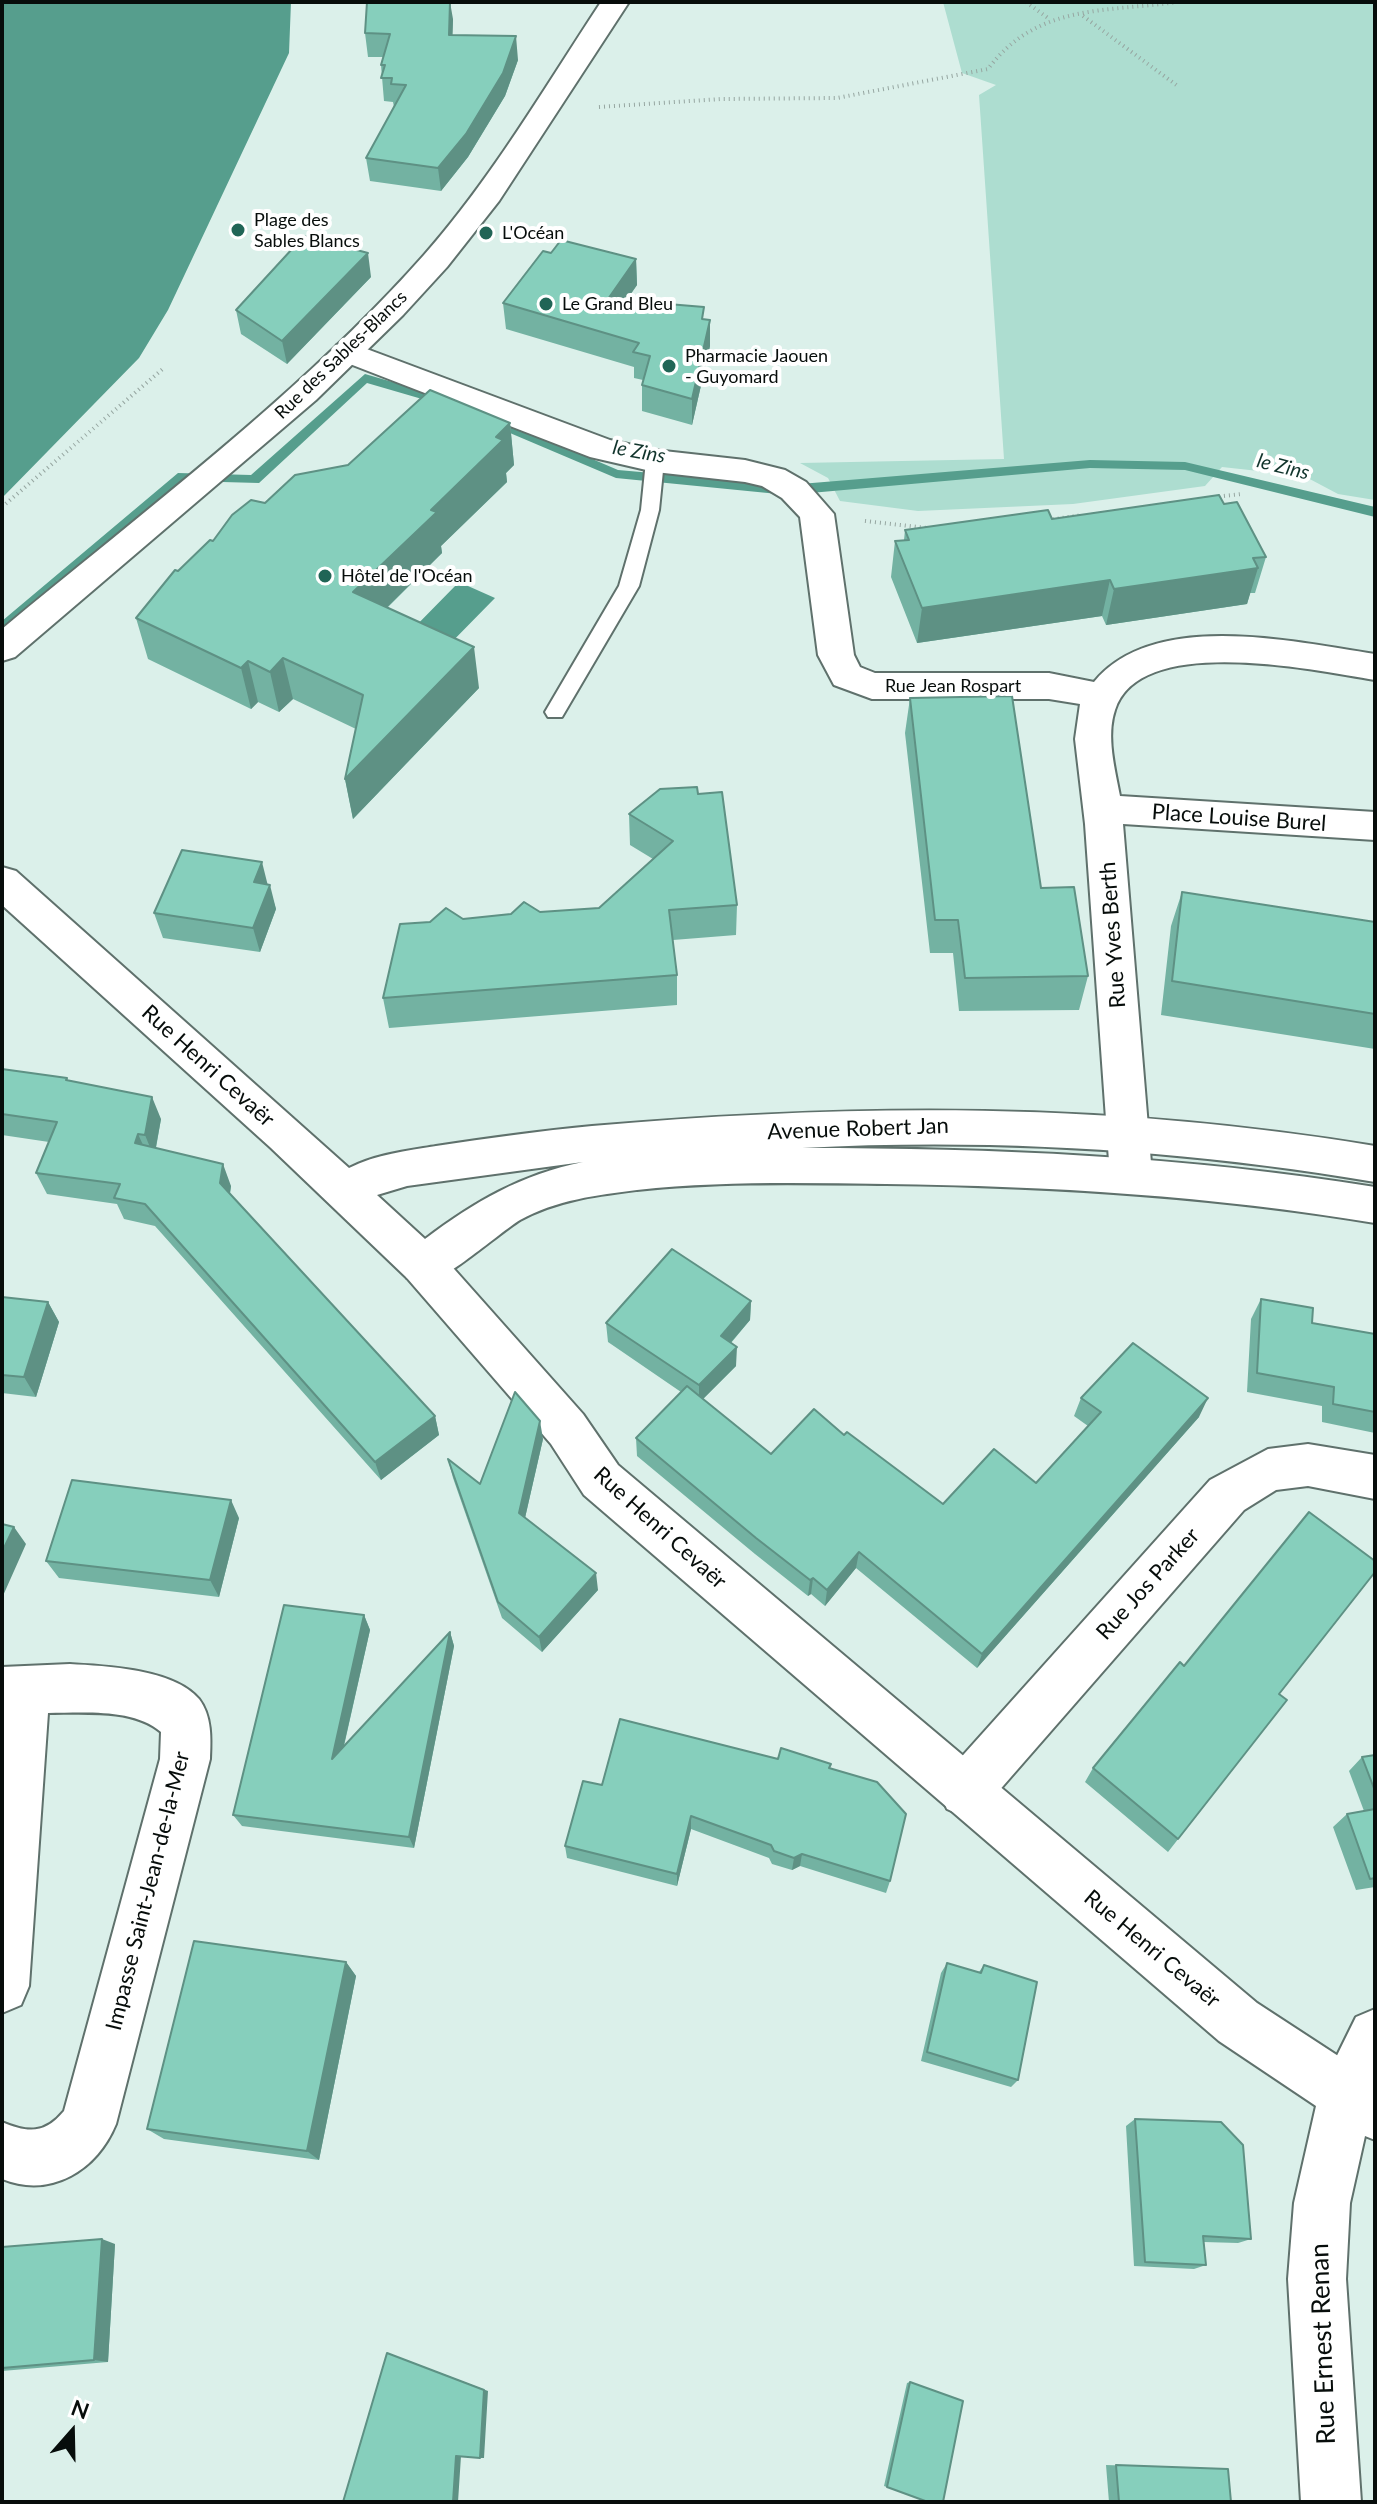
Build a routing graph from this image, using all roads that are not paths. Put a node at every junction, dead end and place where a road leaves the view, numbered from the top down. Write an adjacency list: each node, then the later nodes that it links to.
1 (615, 2): 2 (street, Rue des Sables-Blancs)
2 (348, 352): 3 (street); 4 (street, Rue des Sables-Blancs)
3 (655, 461): 6 (street, Rue Jean Rospart); 7 (lane)
4 (2, 648)
5 (1375, 667): 6 (street)
6 (1102, 698): 8 (street, Rue Yves Berth)
7 (555, 712)
8 (1103, 809): 9 (street, Place Louise Burel); 11 (street, Rue Yves Berth)
9 (1375, 826)
10 (2, 882): 14 (street, Rue Henri Cevaër)
11 (1126, 1131): 12 (street, Avenue Robert Jan); 13 (street, Rue Yves Berth); 14 (street, Avenue Robert Jan)
12 (1375, 1164)
13 (1131, 1175): 15 (street, Avenue Robert Jan); 16 (street, Avenue Robert Jan)
14 (345, 1191): 16 (street, Rue Henri Cevaër)
15 (1375, 1205)
16 (423, 1265): 19 (street, Rue Henri Cevaër)
17 (1375, 1477): 19 (street, Rue Jos Parker)
18 (14, 1690): 20 (street, Impasse Saint-Jean-de-la-Mer); 23 (street, Impasse Saint-Jean-de-la-Mer)
19 (965, 1791): 22 (street, Rue Henri Cevaër)
20 (2, 1986)
21 (1375, 2036): 22 (street, Rue Ernest Renan)
22 (1361, 2102): 24 (street, Rue Ernest Renan)
23 (2, 2150)
24 (1331, 2502)

